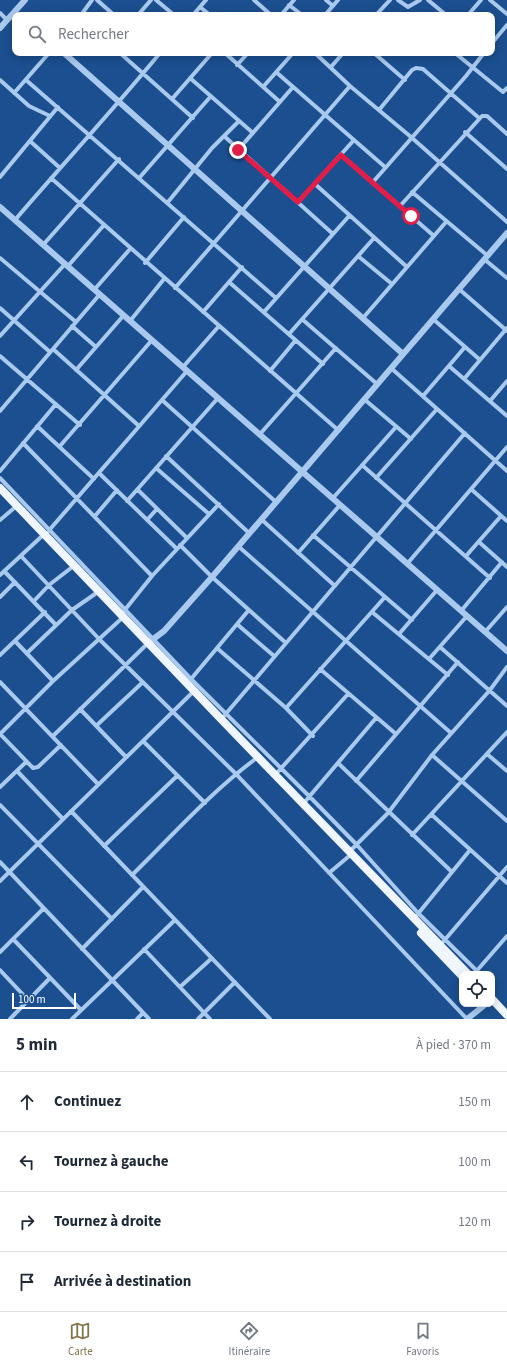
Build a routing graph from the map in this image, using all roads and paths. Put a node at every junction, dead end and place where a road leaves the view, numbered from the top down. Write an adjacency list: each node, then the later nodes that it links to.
1 (25, 0): 20 (street)
2 (92, 0): 21 (street)
3 (97, 0): 22 (street)
4 (151, 0): 23 (street)
5 (156, 0): 24 (street)
6 (206, 0): 19 (street)
7 (254, 0): 27 (street)
8 (294, 0): 17 (street)
9 (326, 0): 18 (street)
10 (338, 0): 18 (street)
11 (390, 0): 31 (street)
12 (398, 0): 13 (street)
13 (420, 0)
14 (428, 0): 32 (street)
15 (481, 0): 33 (street)
16 (490, 0): 35 (street)
17 (290, 5): 28 (street); 29 (street)
18 (333, 6): 30 (street)
19 (200, 7): 25 (street); 26 (street)
20 (19, 12)
21 (83, 12)
22 (111, 12)
23 (141, 12)
24 (170, 12)
25 (196, 12)
26 (206, 12)
27 (268, 12)
28 (284, 12)
29 (298, 12)
30 (328, 12)
31 (379, 12)
32 (442, 12)
33 (471, 12)
34 (0, 13): 37 (street)
35 (507, 14)
36 (12, 17): 37 (street)
37 (7, 20): 39 (street)
38 (507, 25): 40 (street)
39 (0, 28)
40 (495, 39)
41 (46, 56): 61 (street)
42 (67, 56): 73 (street)
43 (123, 56): 58 (street)
44 (158, 56): 58 (street)
45 (209, 56): 59 (street)
46 (227, 56): 54 (street)
47 (245, 56): 54 (street)
48 (290, 56): 57 (street)
49 (318, 56): 55 (street)
50 (340, 56): 55 (street)
51 (377, 56): 62 (street)
52 (459, 56): 56 (street)
53 (482, 56): 56 (street)
54 (237, 65): 63 (street)
55 (330, 67): 64 (street)
56 (473, 67): 67 (street); 68 (street)
57 (276, 72): 63 (street); 65 (street)
58 (144, 74): 72 (street); 73 (street)
59 (190, 78): 70 (street); 72 (street)
60 (0, 80): 69 (street)
61 (26, 80): 69 (street); 75 (street)
62 (405, 80): 67 (street); 76 (street)
63 (263, 86): 74 (street)
64 (350, 86): 76 (street); 77 (street)
65 (293, 87): 74 (street); 77 (street)
66 (507, 88): 68 (street)
67 (450, 92): 80 (street); 87 (street)
68 (503, 92): 71 (street)
69 (14, 93): 78 (street)
70 (211, 96): 79 (street); 81 (street)
71 (507, 97)
72 (172, 99): 79 (street)
73 (118, 101): 84 (street); 90 (street)
74 (280, 102): 83 (street)
75 (58, 107): 78 (street); 84 (street)
76 (379, 110): 87 (street)
77 (326, 115): 88 (street); 102 (street)
78 (50, 116): 89 (street)
79 (193, 118): 90 (street)
80 (479, 118): 82 (street); 85 (street)
81 (239, 121): 83 (street); 86 (street)
82 (465, 132): 94 (street); 98 (street)
83 (254, 133): 91 (street)
84 (90, 134): 93 (street); 96 (street)
85 (507, 134)
86 (224, 136): 91 (street); 97 (street)
87 (411, 137): 94 (street); 95 (street)
88 (354, 140): 92 (street); 95 (street)
89 (31, 142): 96 (street); 99 (street)
90 (167, 145): 97 (street); 100 (street)
91 (238, 150): 102 (street)
92 (341, 155): 103 (street); 104 (street)
93 (119, 159): 100 (street); 108 (street)
94 (439, 162): 105 (street); 116 (street)
95 (385, 167): 103 (street)
96 (60, 168): 101 (street)
97 (194, 169): 106 (street); 111 (street)
98 (507, 169)
99 (0, 177)
100 (140, 177): 106 (street)
101 (51, 178): 108 (street); 114 (street)
102 (271, 179): 107 (street); 111 (street)
103 (373, 182): 109 (street)
104 (315, 184): 107 (street); 112 (street)
105 (412, 192): 109 (street); 115 (street)
106 (168, 202): 113 (street)
107 (298, 202): 119 (street)
108 (80, 204): 117 (street); 123 (street)
109 (400, 206): 120 (street)
110 (0, 207): 114 (street)
111 (242, 211): 122 (street); 130 (street)
112 (349, 216): 119 (street); 121 (street)
113 (184, 217): 122 (street); 128 (street)
114 (15, 220): 123 (street)
115 (446, 222): 120 (street); 127 (street)
116 (507, 222)
117 (104, 226): 124 (street); 129 (street)
118 (507, 233): 127 (street)
119 (332, 234): 130 (street)
120 (434, 236): 132 (street)
121 (374, 238): 125 (street); 132 (street)
122 (214, 243): 131 (street); 137 (street)
123 (43, 245): 129 (street)
124 (130, 249): 128 (street); 140 (street)
125 (358, 256): 136 (street); 138 (street)
126 (0, 258): 141 (street)
127 (486, 258): 133 (street); 139 (street)
128 (145, 263): 134 (street)
129 (66, 265): 140 (street); 141 (street)
130 (303, 266): 138 (street); 143 (street)
131 (242, 267): 135 (street); 143 (street)
132 (407, 267): 136 (street)
133 (507, 278)
134 (164, 279): 137 (street); 152 (street)
135 (229, 282): 145 (street); 146 (street)
136 (392, 284): 148 (street)
137 (175, 288): 145 (street)
138 (330, 289): 148 (street); 150 (street)
139 (459, 289): 149 (street); 156 (street)
140 (94, 290): 142 (street)
141 (40, 293): 151 (street); 153 (street)
142 (100, 294): 147 (street); 153 (street)
143 (276, 298): 146 (street)
144 (0, 308): 151 (street)
145 (203, 312): 155 (street)
146 (264, 312): 157 (street)
147 (124, 315): 152 (street); 161 (street)
148 (363, 318): 165 (street)
149 (433, 319): 162 (street); 165 (street)
150 (303, 320): 157 (street); 163 (street)
151 (14, 321): 158 (street); 164 (street)
152 (130, 321): 159 (street)
153 (76, 322): 154 (street)
154 (72, 326): 161 (street); 164 (street)
155 (219, 326): 171 (street); 173 (street)
156 (507, 330): 167 (street)
157 (289, 334): 160 (street)
158 (0, 336)
159 (152, 340): 171 (street); 179 (street)
160 (295, 340): 168 (street); 173 (street)
161 (96, 347): 172 (street)
162 (465, 347): 167 (street); 169 (street)
163 (336, 348): 168 (street); 177 (street)
164 (51, 351): 172 (street); 174 (street)
165 (403, 354): 170 (street)
166 (1, 358): 174 (street)
167 (480, 359): 175 (street)
168 (323, 364): 178 (street)
169 (449, 366): 175 (street); 180 (street)
170 (391, 368): 177 (street); 180 (street)
171 (185, 369): 181 (street); 183 (street)
172 (76, 370): 179 (street)
173 (270, 371): 178 (street)
174 (27, 378): 185 (street); 187 (street)
175 (464, 379): 184 (street)
176 (507, 381): 184 (street)
177 (377, 384): 182 (street)
178 (297, 394): 194 (street); 196 (street)
179 (105, 396): 189 (street); 191 (street)
180 (423, 396): 186 (street)
181 (218, 398): 193 (street); 196 (street)
182 (364, 399): 192 (street); 194 (street)
183 (162, 400): 191 (street); 193 (street)
184 (490, 401): 188 (street)
185 (56, 404): 189 (street); 190 (street)
186 (437, 409): 195 (street); 197 (street)
187 (0, 411)
188 (507, 416)
189 (80, 425): 199 (street)
190 (37, 426): 198 (street); 199 (street)
191 (140, 426): 208 (street)
192 (396, 427): 197 (street); 203 (street)
193 (192, 428): 201 (street); 220 (street)
194 (338, 430): 207 (street)
195 (465, 433): 202 (street); 222 (street)
196 (260, 434): 207 (street)
197 (411, 439): 210 (street)
198 (23, 443): 205 (street); 217 (street)
199 (60, 446): 211 (street)
200 (507, 447): 202 (street)
201 (166, 456): 204 (street); 221 (street)
202 (495, 461): 206 (street); 213 (street)
203 (362, 465): 210 (street); 218 (street)
204 (156, 468): 215 (street); 226 (street)
205 (0, 471)
206 (507, 471)
207 (302, 472): 218 (street); 220 (street)
208 (99, 473): 211 (street); 214 (street)
209 (0, 478): 235 (street)
210 (376, 478): 222 (street)
211 (94, 479): 217 (street)
212 (0, 488): 235 (main road)
213 (471, 489): 228 (street); 233 (street)
214 (117, 490): 219 (street); 227 (street)
215 (138, 490): 219 (street); 225 (street)
216 (0, 495): 224 (main road)
217 (77, 498): 227 (street); 235 (street)
218 (332, 498): 223 (street)
219 (128, 501): 230 (street)
220 (276, 502): 231 (street)
221 (219, 504): 226 (street); 234 (street)
222 (406, 504): 233 (street); 237 (street)
223 (340, 505): 236 (street); 237 (street)
224 (13, 509): 229 (street); 235 (main road)
225 (157, 509): 230 (street); 238 (street)
226 (209, 514): 238 (street)
227 (95, 516): 252 (street)
228 (501, 516): 232 (street); 239 (street)
229 (0, 520)
230 (147, 520): 241 (street)
231 (261, 520): 234 (street); 242 (street)
232 (507, 521)
233 (436, 530): 244 (street); 246 (street)
234 (249, 533): 240 (street)
235 (45, 534): 243 (street); 248 (main road); 270 (main road)
236 (313, 535): 242 (street); 249 (street)
237 (377, 537): 246 (street); 249 (street)
238 (187, 538): 241 (street)
239 (479, 542): 244 (street); 245 (street)
240 (238, 546): 253 (street); 266 (street)
241 (178, 547): 252 (street); 253 (street)
242 (298, 553): 257 (street)
243 (21, 556): 250 (street); 256 (street)
244 (466, 556): 254 (street)
245 (502, 562): 247 (street); 254 (street)
246 (407, 564): 258 (street)
247 (507, 566)
248 (71, 568): 256 (street); 259 (main road)
249 (351, 568): 257 (street); 261 (street)
250 (4, 571): 251 (street); 255 (street)
251 (0, 575)
252 (152, 576): 270 (street)
253 (212, 577): 265 (street); 280 (street)
254 (490, 578): 267 (street)
255 (15, 582): 260 (street); 262 (street)
256 (49, 585): 262 (street); 264 (street)
257 (335, 586): 266 (street)
258 (438, 590): 267 (street); 272 (street)
259 (95, 594): 264 (street); 270 (main road)
260 (0, 597)
261 (385, 597): 269 (street); 272 (street)
262 (34, 600): 268 (street)
263 (507, 607): 275 (street)
264 (72, 610): 273 (street); 277 (street)
265 (248, 611): 274 (street); 281 (street)
266 (312, 611): 278 (street); 281 (street)
267 (461, 611): 271 (street)
268 (44, 612): 273 (street); 279 (street)
269 (372, 612): 276 (street); 278 (street)
270 (123, 615): 277 (street); 280 (main road); 280 (street)
271 (467, 616): 275 (street); 282 (street)
272 (412, 620): 276 (street)
273 (56, 625): 285 (street)
274 (238, 625): 283 (street); 287 (street)
275 (485, 632): 284 (street)
276 (399, 634): 288 (street)
277 (100, 640): 290 (street); 297 (street)
278 (346, 640): 292 (street); 302 (street)
279 (15, 641): 285 (street); 286 (street)
280 (149, 642): 290 (street); 294 (street); 300 (main road)
281 (286, 643): 287 (street)
282 (440, 647): 288 (street); 289 (street)
283 (218, 649): 294 (street); 295 (street)
284 (507, 651)
285 (27, 653): 297 (street)
286 (0, 655)
287 (274, 656): 295 (street)
288 (429, 659): 293 (street)
289 (458, 662): 293 (street); 299 (street)
290 (126, 665): 298 (street); 306 (street)
291 (507, 667): 299 (street)
292 (320, 669): 301 (street); 304 (street)
293 (448, 675): 302 (street)
294 (191, 679): 308 (street)
295 (253, 681): 304 (street); 308 (street)
296 (0, 682): 305 (street)
297 (53, 682): 305 (street)
298 (144, 682): 307 (street); 310 (street)
299 (490, 690): 303 (street); 312 (street)
300 (192, 692): 307 (street); 308 (main road); 322 (main road)
301 (348, 694): 309 (street); 316 (street)
302 (421, 706): 312 (street); 314 (street)
303 (507, 706)
304 (286, 708): 316 (street)
305 (25, 709): 313 (street); 315 (street)
306 (80, 709): 310 (street); 315 (street)
307 (173, 710): 317 (street); 328 (street)
308 (223, 717): 327 (main road)
309 (376, 718): 314 (street); 324 (street)
310 (96, 726): 321 (street)
311 (507, 732): 320 (street)
312 (451, 733): 319 (street)
313 (0, 734): 323 (street)
314 (396, 734): 330 (street)
315 (53, 736): 318 (street)
316 (313, 736): 327 (street)
317 (143, 741): 321 (street); 329 (street)
318 (61, 746): 323 (street); 332 (street)
319 (432, 754): 331 (street); 339 (street)
320 (487, 754): 326 (street); 331 (street)
321 (126, 757): 332 (street)
322 (254, 760): 328 (street); 348 (main road)
323 (26, 762): 325 (street)
324 (338, 763): 330 (street); 334 (street)
325 (17, 771): 333 (street); 341 (street)
326 (507, 771)
327 (278, 772): 334 (street); 337 (main road)
328 (236, 774): 335 (street); 353 (street)
329 (177, 776): 335 (street); 346 (street)
330 (356, 780): 339 (street)
331 (462, 782): 340 (street); 342 (street)
332 (98, 784): 338 (street)
333 (0, 786)
334 (310, 796): 337 (street); 345 (street)
335 (205, 802): 354 (street)
336 (0, 804): 344 (street)
337 (303, 804): 348 (main road)
338 (71, 811): 341 (street); 346 (street)
339 (388, 813): 343 (street); 345 (street)
340 (432, 816): 343 (street); 347 (street)
341 (63, 819): 344 (street)
342 (507, 821)
343 (412, 835): 352 (street)
344 (38, 844): 351 (street); 361 (street)
345 (356, 844): 348 (street); 360 (street)
346 (104, 846): 354 (street)
347 (470, 850): 352 (street); 355 (street)
348 (349, 854): 353 (street); 360 (main road); 374 (main road)
349 (0, 862): 351 (street)
350 (507, 867): 355 (street)
351 (9, 871): 356 (street); 359 (street)
352 (452, 872): 360 (street)
353 (330, 873): 396 (street)
354 (132, 875): 358 (street)
355 (499, 876): 357 (street); 365 (street)
356 (0, 881)
357 (507, 883)
358 (143, 887): 361 (street); 362 (street)
359 (43, 908): 364 (street); 366 (street)
360 (416, 916): 365 (main road)
361 (112, 919): 366 (street)
362 (175, 920): 367 (street); 369 (street)
363 (507, 936): 373 (street)
364 (13, 939): 368 (street); 375 (street)
365 (442, 943): 371 (main road); 372 (street)
366 (82, 949): 376 (street)
367 (144, 949): 376 (street); 378 (street)
368 (0, 952)
369 (212, 958): 377 (street); 378 (street)
370 (0, 970): 379 (street)
371 (465, 971)
372 (474, 971)
373 (478, 971)
374 (459, 973)
375 (50, 978): 379 (street); 383 (street)
376 (112, 980): 383 (street); 384 (street)
377 (235, 982): 385 (street); 386 (street)
378 (180, 987): 385 (street)
379 (28, 1000): 388 (street)
380 (495, 1002): 387 (main road)
381 (483, 1007): 396 (street)
382 (490, 1007): 397 (main road)
383 (81, 1010): 389 (street)
384 (143, 1013): 390 (street); 391 (street)
385 (204, 1013): 392 (street); 393 (street)
386 (266, 1015): 394 (street); 395 (street)
387 (507, 1015)
388 (10, 1019)
389 (72, 1019)
390 (137, 1019)
391 (149, 1019)
392 (198, 1019)
393 (210, 1019)
394 (262, 1019)
395 (270, 1019)
396 (467, 1019)
397 (504, 1019)

